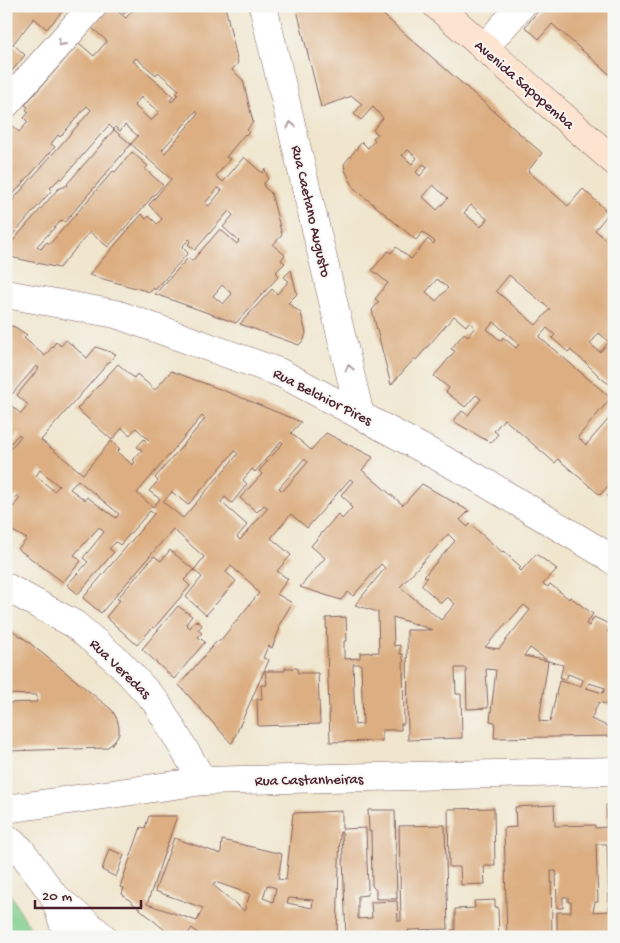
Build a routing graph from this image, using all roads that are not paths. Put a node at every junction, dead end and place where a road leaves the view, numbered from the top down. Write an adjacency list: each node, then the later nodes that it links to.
1 (93, 6): 6 (street, one-way to 6)
2 (263, 6): 9 (street, Rua Caetano Augusto, one-way to 2)
3 (437, 6): 5 (main road, Avenida Sapopemba)
4 (521, 6): 5 (street)
5 (484, 48): 7 (main road, Avenida Sapopemba)
6 (6, 104)
7 (614, 161)
8 (6, 294): 9 (street, Rua Belchior Pires)
9 (360, 415): 10 (street, Rua Belchior Pires)
10 (614, 561)
11 (6, 588): 13 (street, Rua Veredas)
12 (614, 771): 13 (street, Rua Castanheiras)
13 (203, 781): 14 (street, Rua Castanheiras)
14 (6, 810)
15 (6, 838): 16 (street)
16 (54, 896): 17 (street); 18 (street)
17 (68, 937)
18 (103, 937)

